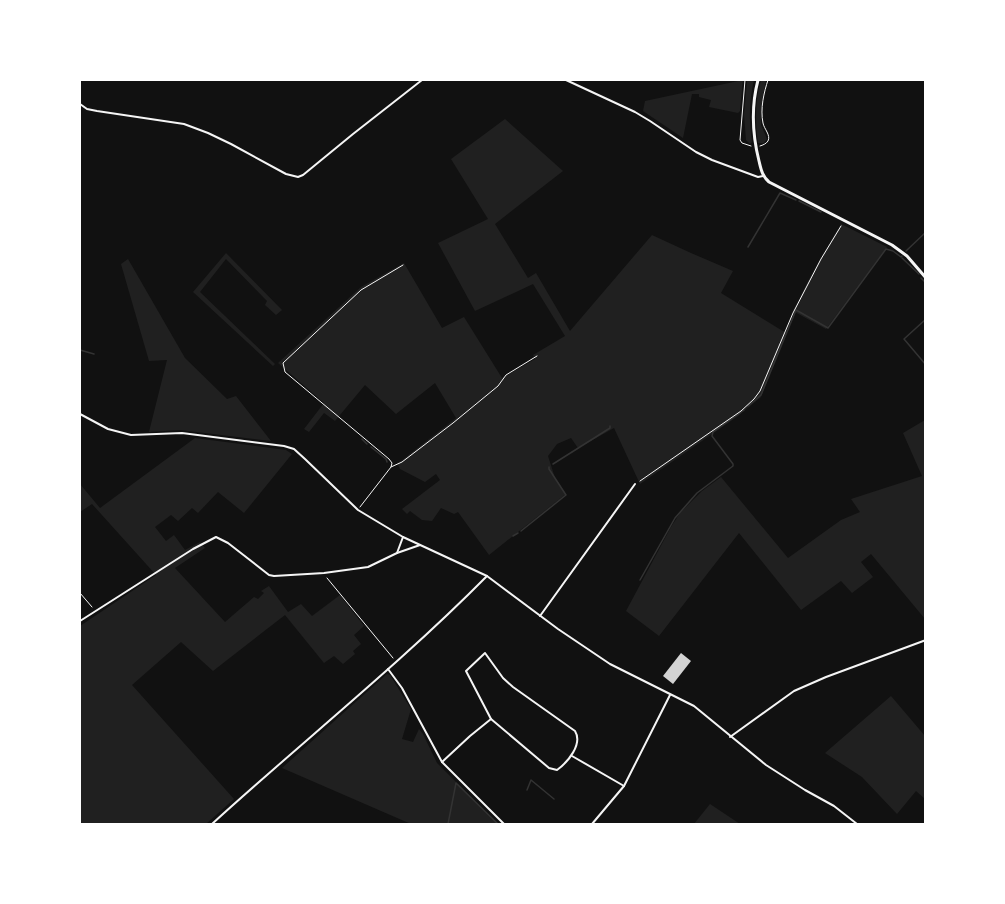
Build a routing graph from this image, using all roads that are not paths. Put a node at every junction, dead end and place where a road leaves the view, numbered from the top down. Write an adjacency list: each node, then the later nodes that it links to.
1 (422, 80): 4 (street)
2 (566, 80): 5 (street)
3 (758, 80): 5 (street)
4 (80, 104)
5 (763, 176): 6 (street)
6 (926, 278)
7 (80, 414): 9 (street)
8 (635, 484): 13 (street)
9 (403, 537): 10 (street); 11 (street)
10 (421, 545): 11 (street); 12 (street)
11 (397, 553): 14 (street)
12 (487, 576): 13 (street); 16 (street)
13 (540, 616): 17 (street)
14 (80, 621)
15 (926, 640): 19 (street)
16 (388, 669): 21 (street); 23 (street)
17 (670, 694): 19 (street); 22 (street)
18 (491, 719): 20 (street); 20 (street); 21 (street)
19 (730, 737): 26 (street)
20 (571, 755): 22 (street)
21 (442, 762): 24 (street)
22 (624, 786): 25 (street)
23 (212, 825)
24 (504, 825)
25 (592, 825)
26 (857, 825)

